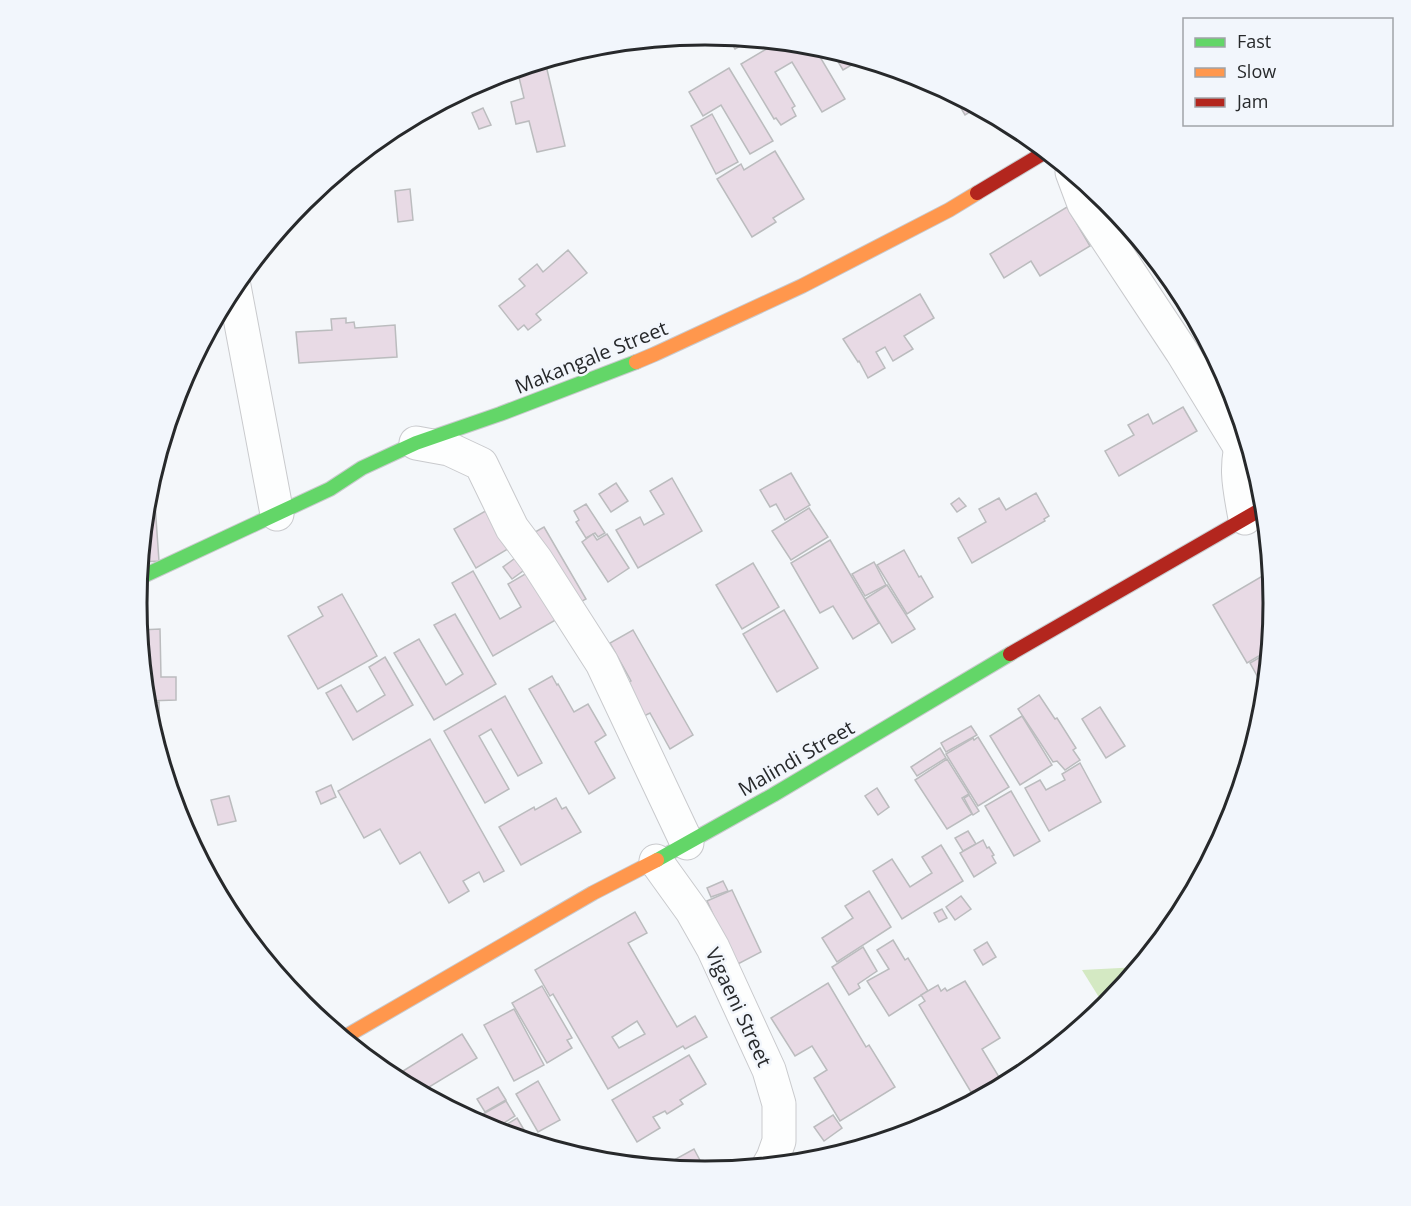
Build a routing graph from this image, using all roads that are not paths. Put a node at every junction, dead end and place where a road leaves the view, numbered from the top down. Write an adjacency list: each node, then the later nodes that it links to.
1 (1039, 156): 5 (street, Makangale Street)
2 (1078, 187): 4 (street)
3 (237, 301): 8 (street)
4 (1235, 429)
5 (416, 443): 8 (street, Makangale Street); 10 (street)
6 (1241, 449): 7 (street)
7 (1255, 512): 10 (street, Malindi Street)
8 (277, 514): 9 (street, Makangale Street)
9 (149, 574)
10 (687, 843): 11 (street, Malindi Street)
11 (656, 861): 12 (street, Malindi Street); 13 (street, Vigaeni Street)
12 (351, 1033)
13 (774, 1156)

